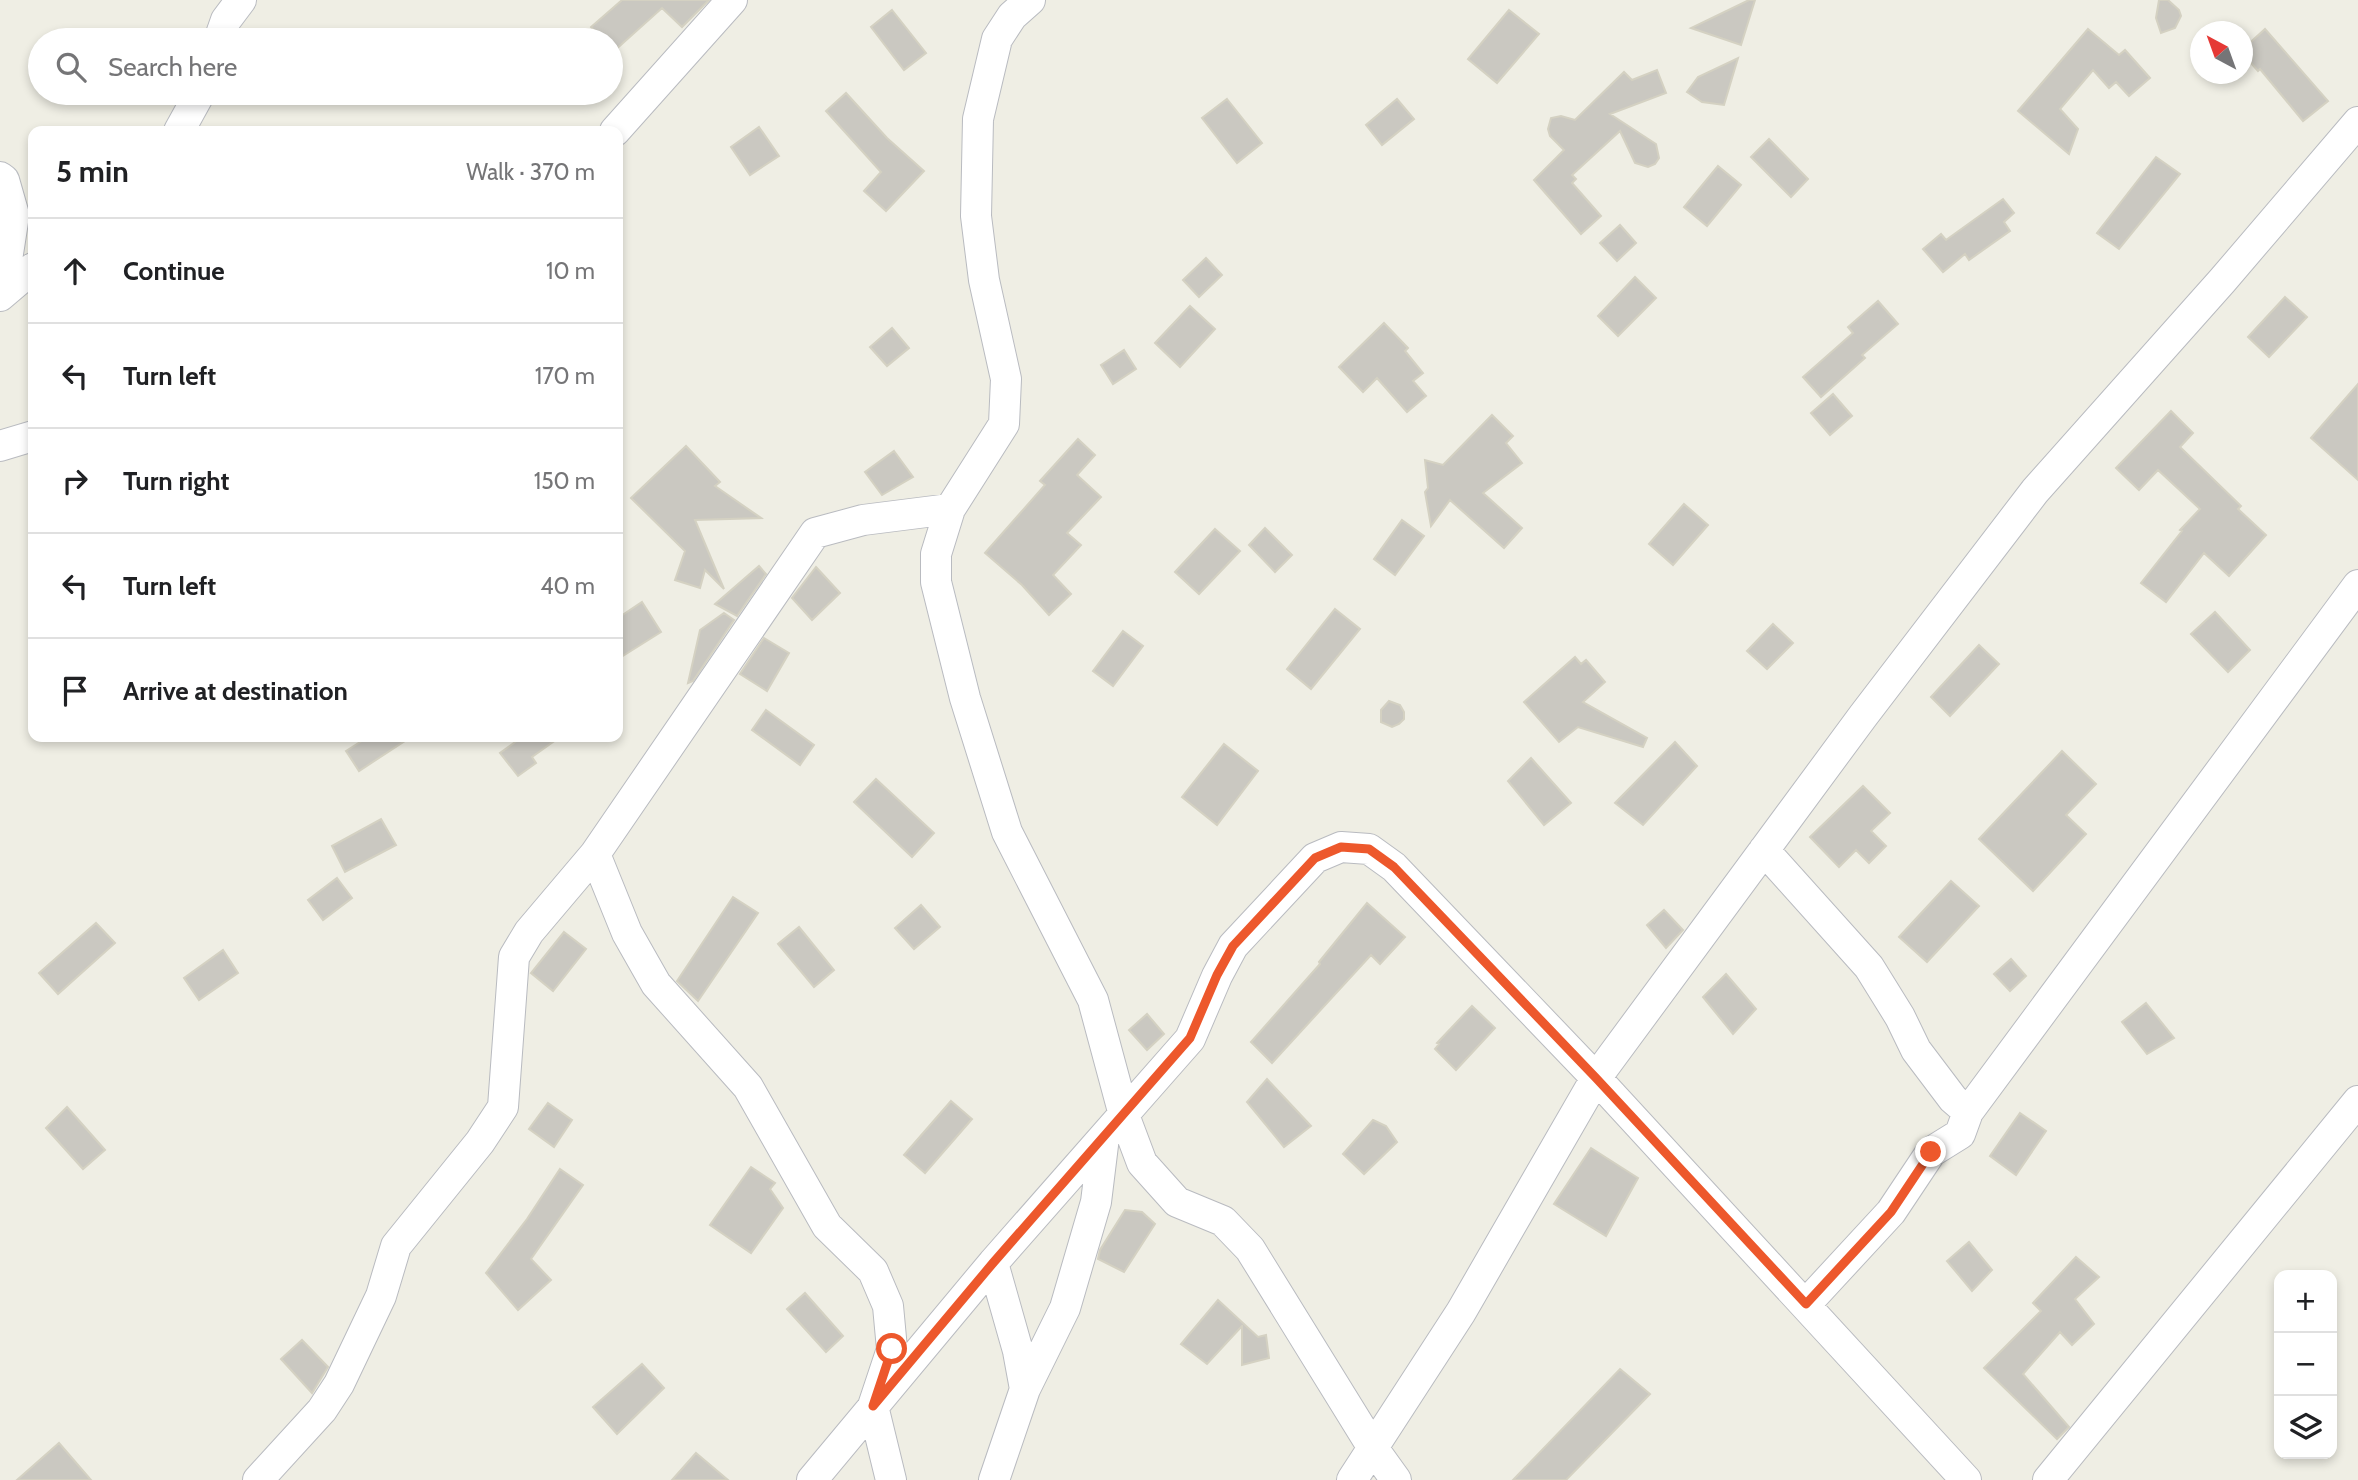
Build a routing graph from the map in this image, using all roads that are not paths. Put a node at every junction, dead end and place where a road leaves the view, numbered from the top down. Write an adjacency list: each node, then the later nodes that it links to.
1 (240, 0): 4 (street)
2 (732, 0): 8 (street)
3 (1030, 0): 15 (street)
4 (223, 28)
5 (193, 105): 7 (street)
6 (2358, 122): 17 (street)
7 (182, 126)
8 (619, 126)
9 (0, 177): 11 (street)
10 (28, 272): 12 (street)
11 (0, 276)
12 (0, 296)
13 (28, 438): 14 (street)
14 (0, 446)
15 (950, 509): 18 (street); 22 (street)
16 (2358, 585): 21 (street)
17 (1763, 850): 19 (street); 21 (street)
18 (595, 855): 27 (street); 29 (street)
19 (1596, 1078): 22 (street); 25 (street); 28 (street)
20 (2358, 1101): 36 (street)
21 (1968, 1112): 25 (street)
22 (1124, 1115): 23 (street); 28 (street)
23 (1104, 1138): 24 (street); 26 (street)
24 (993, 1263): 26 (street); 27 (street)
25 (1806, 1304): 35 (street)
26 (1025, 1390): 32 (street)
27 (873, 1406): 30 (street); 31 (street)
28 (1373, 1448): 33 (street); 34 (street)
29 (258, 1480)
30 (812, 1480)
31 (891, 1480)
32 (994, 1480)
33 (1352, 1480)
34 (1396, 1480)
35 (1966, 1480)
36 (2048, 1480)

